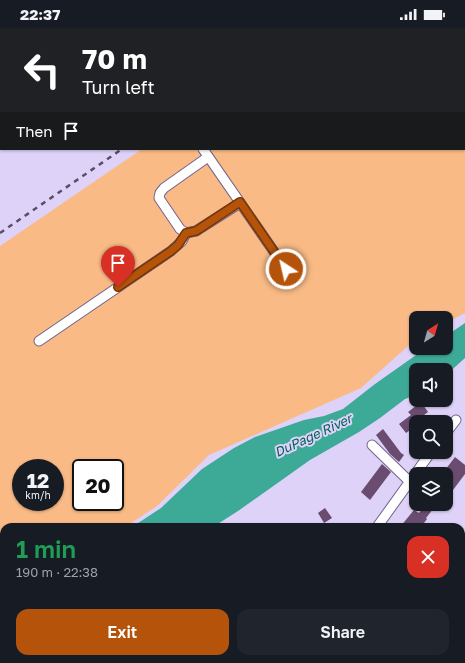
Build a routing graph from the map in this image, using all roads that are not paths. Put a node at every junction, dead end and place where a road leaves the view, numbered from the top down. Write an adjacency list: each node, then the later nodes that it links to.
1 (204, 150): 2 (street)
2 (208, 157): 3 (street); 4 (street)
3 (240, 202): 4 (street); 5 (street)
4 (186, 233): 6 (street)
5 (286, 269)
6 (39, 340)
7 (456, 420): 8 (street)
8 (453, 424)
9 (372, 445): 12 (street)
10 (426, 459): 11 (street)
11 (420, 467)
12 (409, 481): 13 (street)
13 (380, 523)

